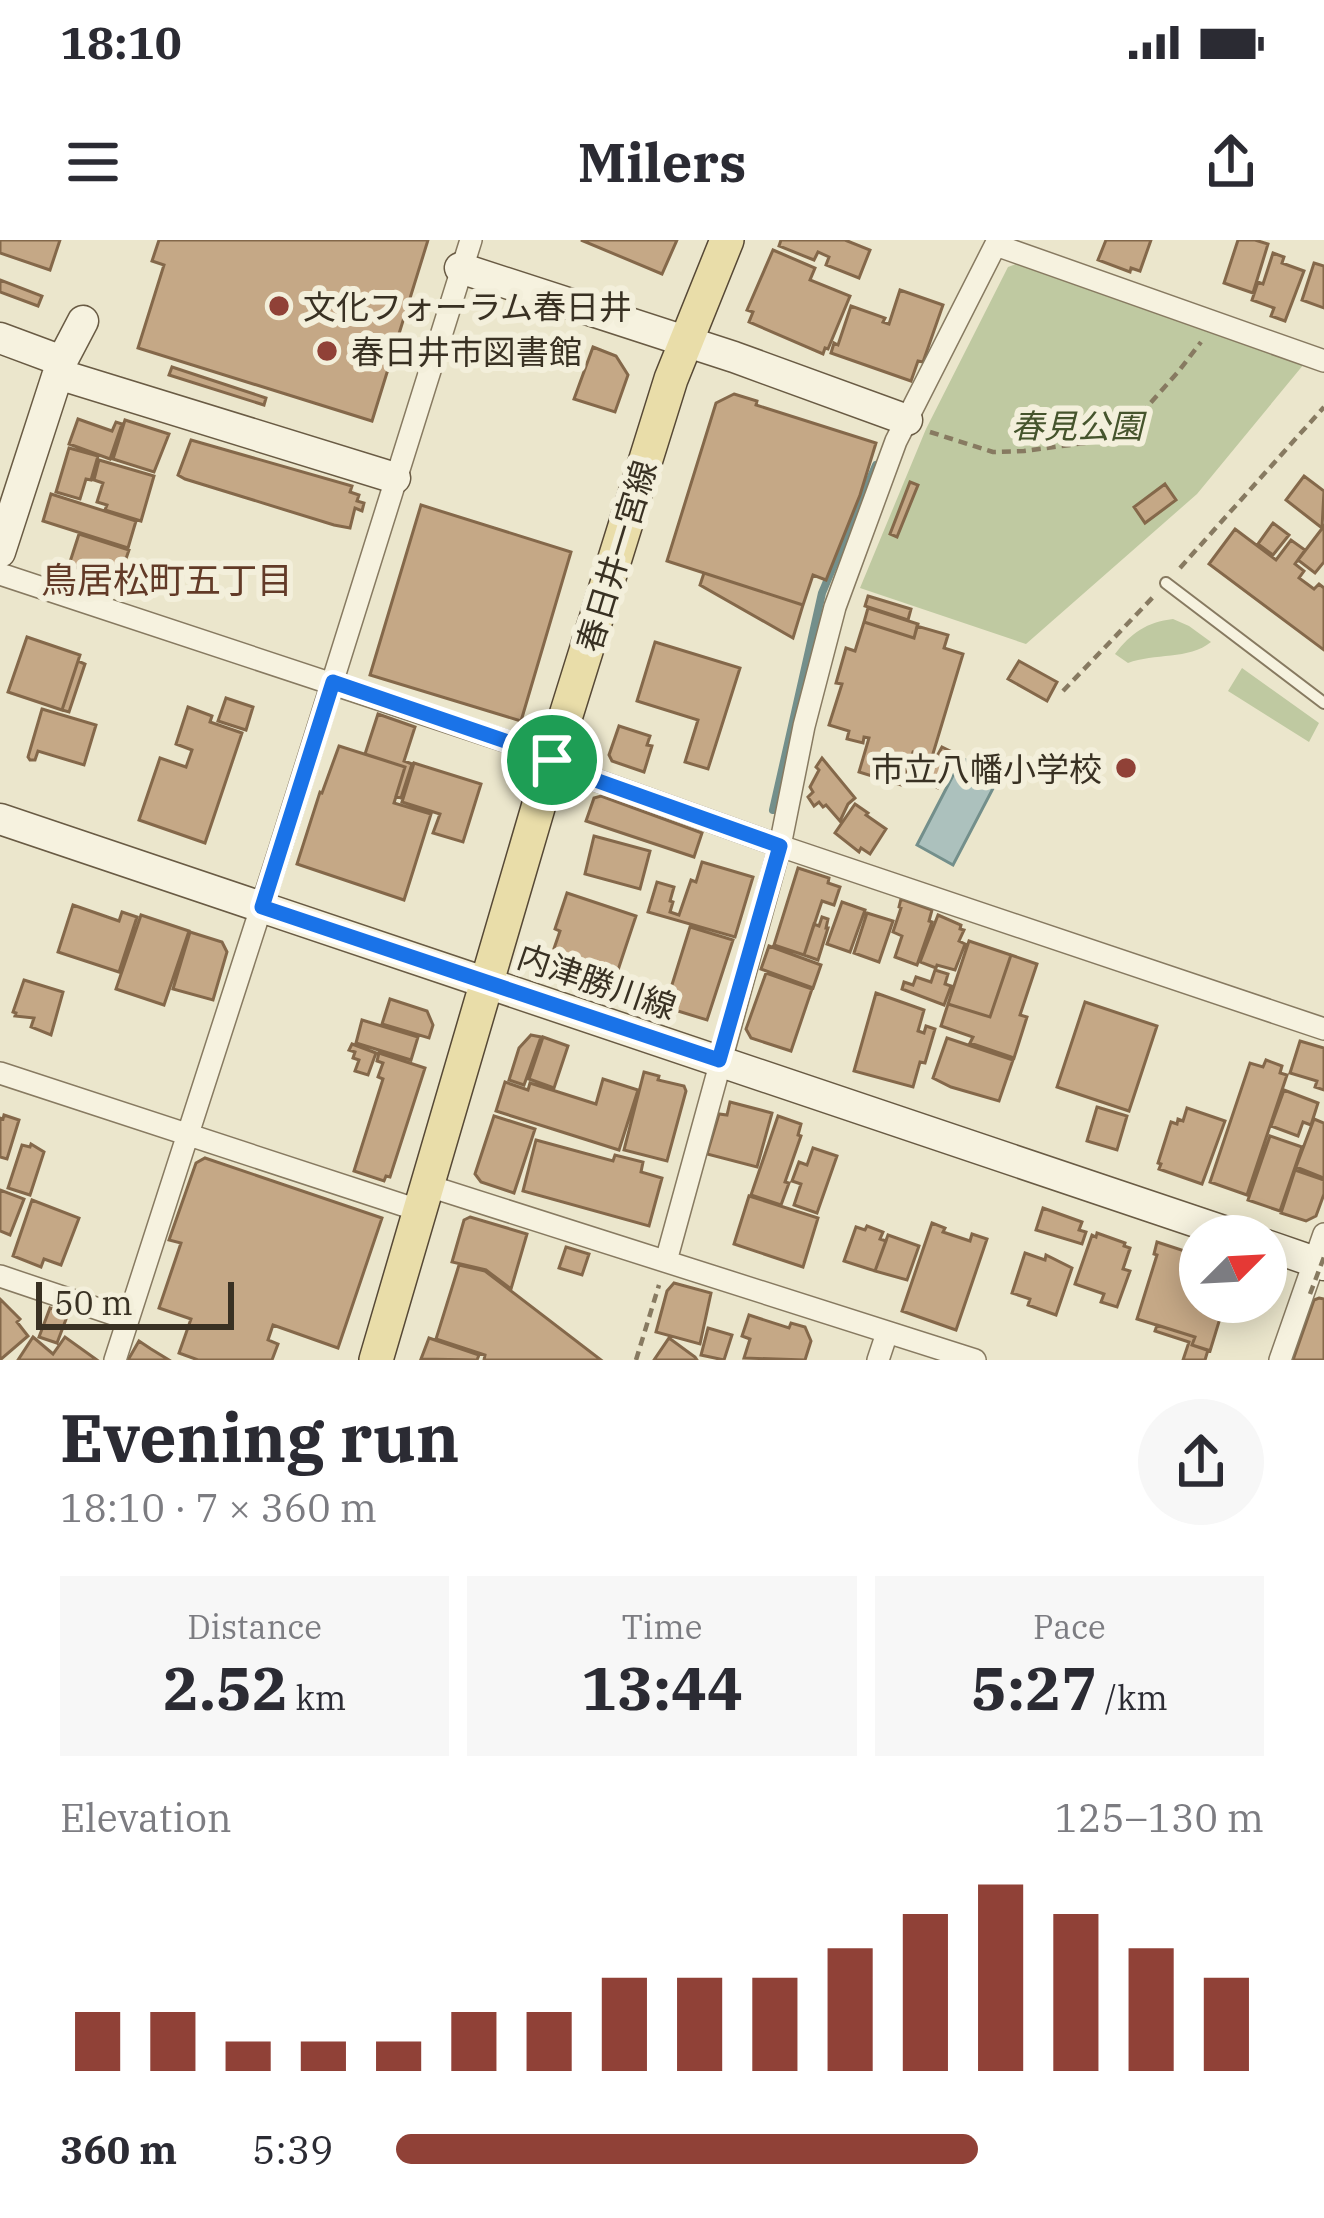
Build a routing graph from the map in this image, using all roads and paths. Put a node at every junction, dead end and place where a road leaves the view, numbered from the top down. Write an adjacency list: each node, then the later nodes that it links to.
1 (727, 240): 7 (main road, 春日井一宮線)
2 (997, 242): 5 (street); 11 (street)
3 (465, 254): 7 (main road); 12 (street)
4 (83, 321): 9 (main road)
5 (1214, 322): 8 (street); 11 (path)
6 (0, 338): 9 (main road)
7 (686, 341): 11 (main road); 19 (main road, 春日井一宮線)
8 (1324, 361)
9 (60, 368): 12 (main road); 13 (main road)
10 (1324, 407): 15 (path)
11 (913, 424): 21 (street)
12 (395, 478): 16 (street)
13 (0, 552)
14 (0, 574): 16 (street)
15 (1166, 583): 17 (path); 18 (lane)
16 (333, 682): 19 (street); 22 (street)
17 (1063, 691)
18 (1324, 703)
19 (552, 760): 21 (street); 23 (main road, 春日井一宮線)
20 (0, 819): 22 (main road, 内津勝川線)
21 (780, 846): 24 (street); 25 (street)
22 (262, 907): 23 (main road, 内津勝川線); 27 (street)
23 (486, 982): 25 (main road, 内津勝川線); 28 (main road, 春日井一宮線)
24 (1324, 1029)
25 (719, 1060): 29 (main road, 内津勝川線); 32 (street)
26 (0, 1073): 27 (street)
27 (188, 1134): 28 (street); 35 (street)
28 (425, 1198): 32 (street); 38 (main road, 春日井一宮線)
29 (1179, 1216)
30 (1287, 1249): 31 (main road)
31 (1322, 1255): 34 (path, bridge); 42 (street)
32 (666, 1261): 36 (street); 39 (path)
33 (0, 1276): 35 (street)
34 (1310, 1294)
35 (128, 1319): 37 (street)
36 (887, 1333): 40 (street); 41 (street)
37 (115, 1360)
38 (376, 1360)
39 (636, 1360)
40 (878, 1360)
41 (975, 1360)
42 (1280, 1360)

